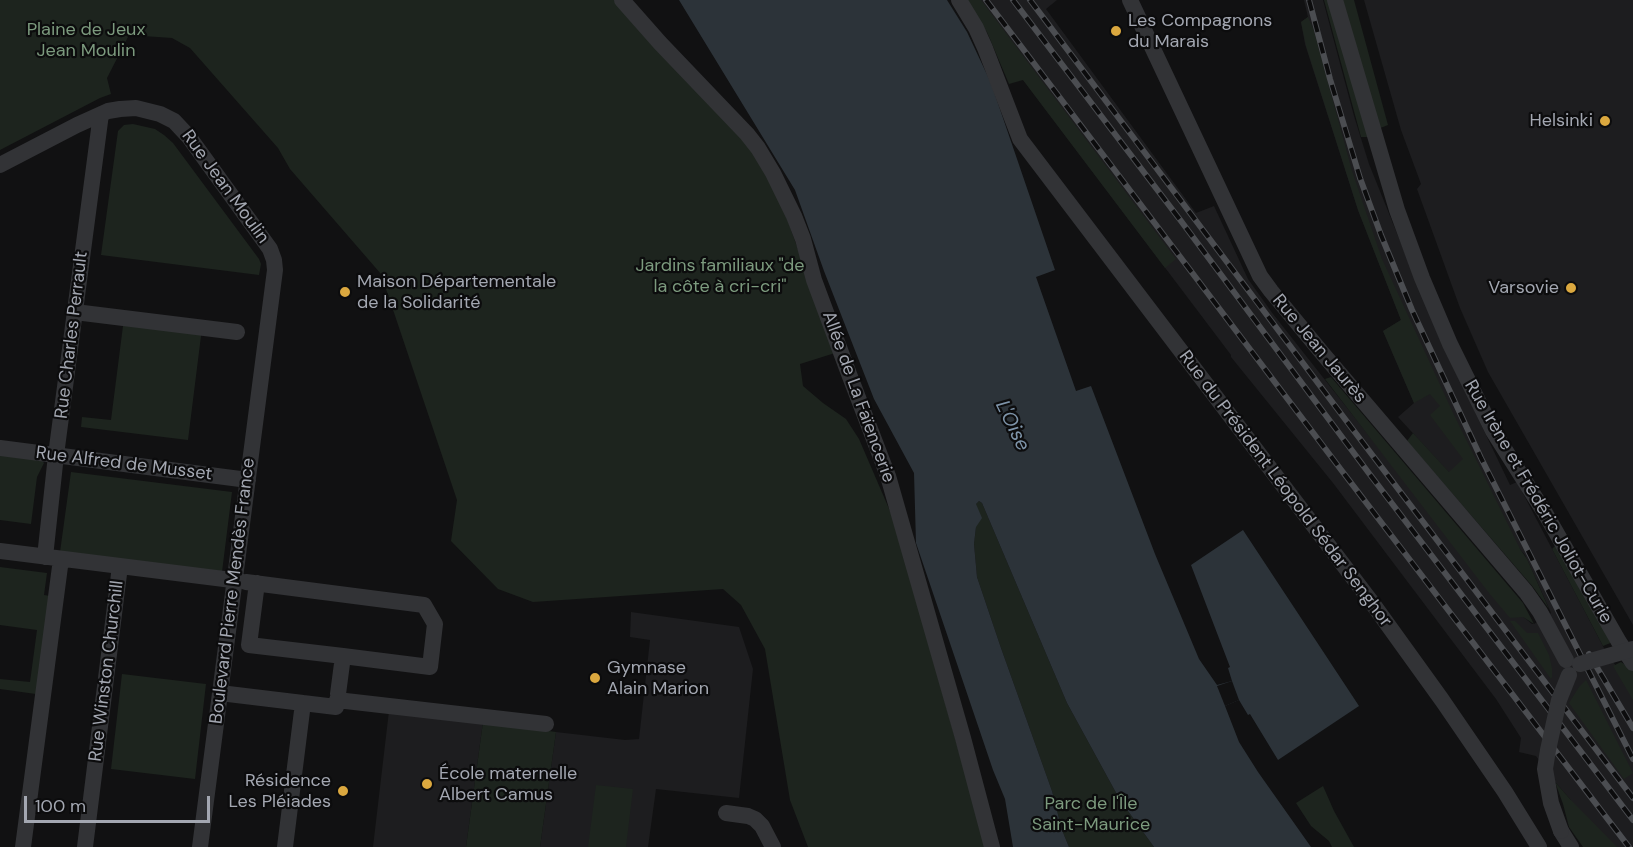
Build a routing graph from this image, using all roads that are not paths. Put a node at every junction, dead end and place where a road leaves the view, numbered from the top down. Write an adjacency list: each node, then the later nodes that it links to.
1 (622, 0): 32 (street, Allée de La Faïencerie)
2 (958, 0): 33 (street, Rue du Président Léopold Sédar Senghor)
3 (1130, 0): 19 (street, Rue Jean Jaurès)
4 (1335, 0): 18 (street, Rue Irène et Frédéric Joliot-Curie)
5 (101, 114): 6 (street, Rue Jean Moulin); 7 (street, Rue Charles Perrault); 9 (street, Rue Jean Moulin)
6 (0, 165)
7 (75, 312): 8 (street); 11 (street, Rue Charles Perrault)
8 (237, 332)
9 (266, 336): 12 (street, Boulevard Pierre Mendès France)
10 (0, 448): 11 (street, Rue Alfred de Musset)
11 (56, 455): 12 (street, Rue Alfred de Musset); 14 (street, Rue Charles Perrault)
12 (248, 480): 16 (street, Boulevard Pierre Mendès France)
13 (0, 551): 14 (street)
14 (53, 558): 15 (street); 26 (street, Rue Charles Perrault)
15 (120, 566): 16 (street); 27 (street, Rue Winston Churchill)
16 (244, 582): 17 (street); 17 (street); 20 (street, Boulevard Pierre Mendès France)
17 (343, 656): 21 (street)
18 (1632, 658): 19 (street, bridge)
19 (1571, 666): 34 (street, bridge)
20 (220, 693): 22 (street); 28 (street, Boulevard Pierre Mendès France)
21 (338, 694)
22 (303, 703): 23 (street); 29 (street)
23 (546, 723)
24 (726, 813): 25 (street)
25 (762, 826): 30 (street); 31 (street)
26 (23, 847)
27 (85, 847)
28 (200, 847)
29 (285, 847)
30 (759, 847)
31 (774, 847)
32 (992, 847)
33 (1539, 847)
34 (1571, 847)

